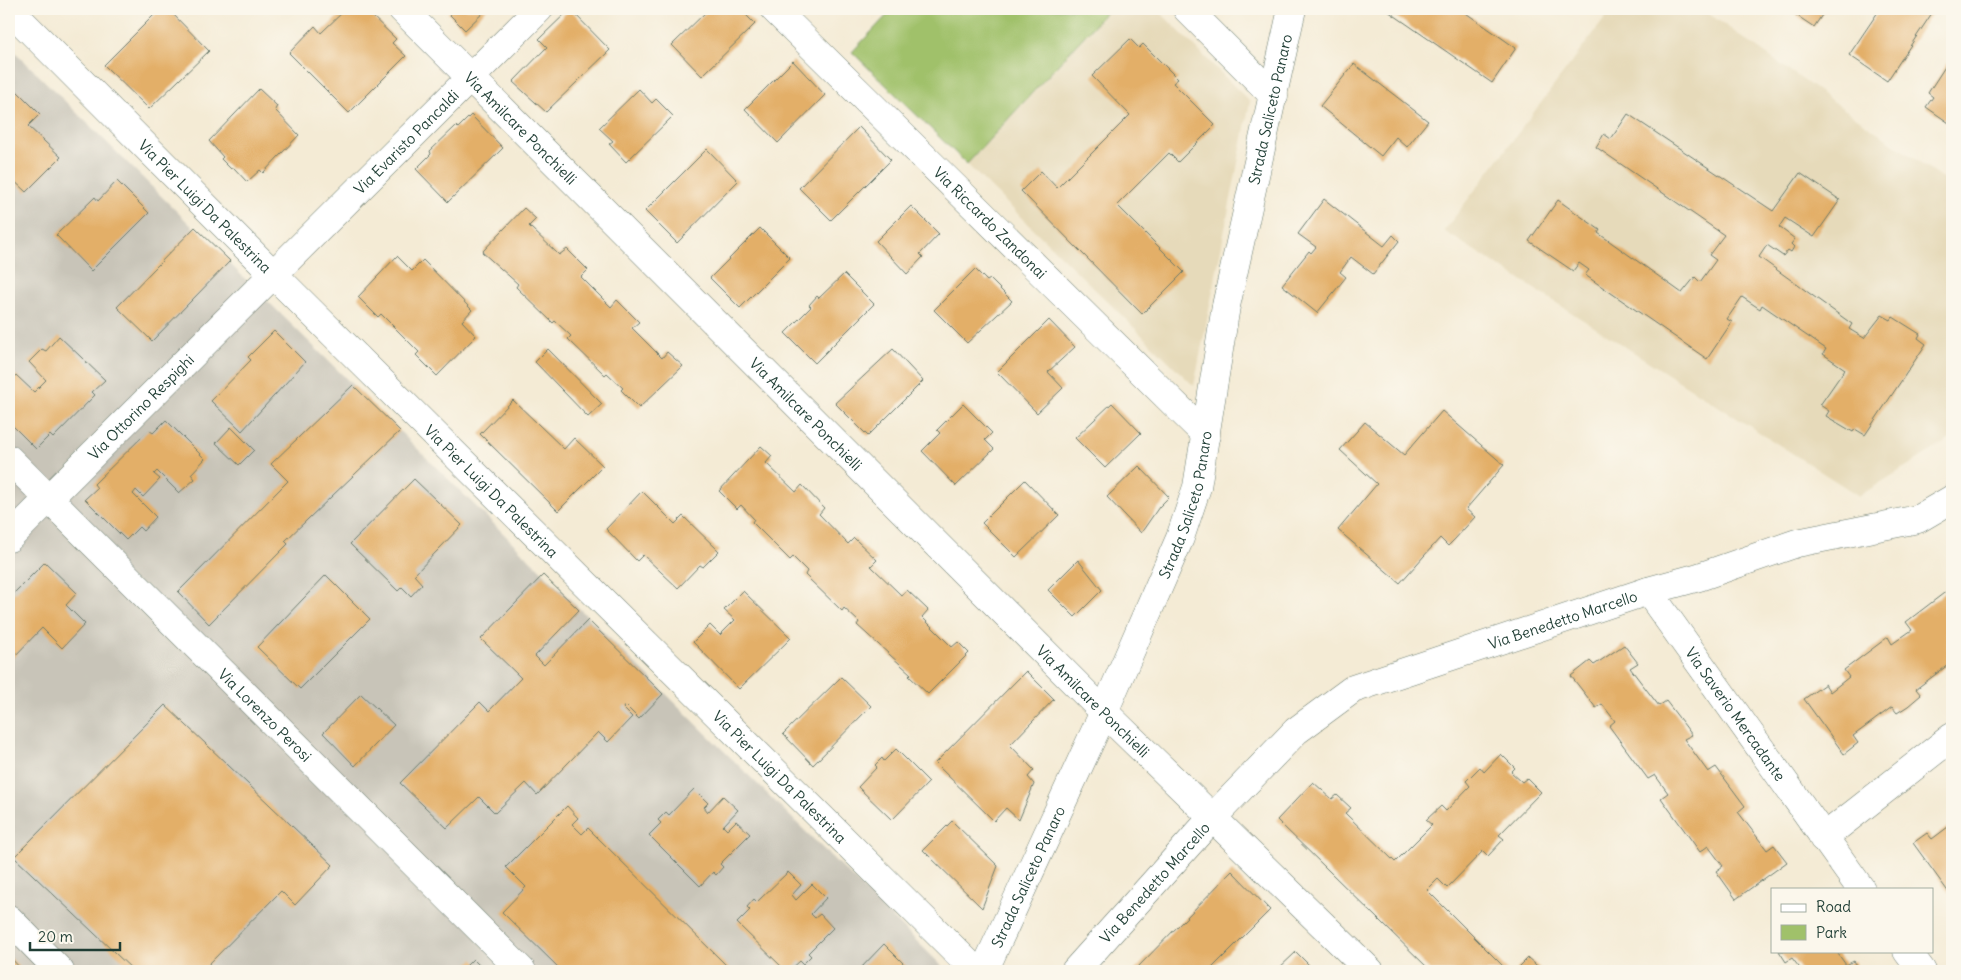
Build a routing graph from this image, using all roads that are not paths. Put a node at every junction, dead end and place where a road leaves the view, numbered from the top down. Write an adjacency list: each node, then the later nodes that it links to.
1 (10, 9): 9 (street, Via Pier Luigi Da Palestrina)
2 (402, 9): 7 (street, Via Amilcare Ponchielli)
3 (539, 9): 7 (street, Via Evaristo Pancaldi)
4 (774, 9): 10 (street, Via Riccardo Zandonai)
5 (1187, 9): 8 (street)
6 (1292, 9): 8 (street, Strada Saliceto Panaro)
7 (470, 77): 9 (street, Via Evaristo Pancaldi); 16 (street, Via Amilcare Ponchielli)
8 (1274, 96): 10 (street, Strada Saliceto Panaro)
9 (272, 273): 12 (street, Via Ottorino Respighi); 25 (street, Via Pier Luigi Da Palestrina)
10 (1206, 435): 16 (street, Strada Saliceto Panaro)
11 (9, 459): 12 (street, Via Lorenzo Perosi)
12 (49, 498): 14 (street, Via Ottorino Respighi); 24 (street, Via Lorenzo Perosi)
13 (1952, 499): 15 (street, Via Benedetto Marcello)
14 (9, 538)
15 (1648, 591): 18 (street, Via Benedetto Marcello); 19 (street, Via Saverio Mercadante)
16 (1104, 712): 18 (street, Via Amilcare Ponchielli); 26 (street, Strada Saliceto Panaro)
17 (1952, 737): 19 (street)
18 (1213, 817): 27 (street, Via Benedetto Marcello); 28 (street, Via Benedetto Marcello)
19 (1823, 838): 20 (street, Via Saverio Mercadante)
20 (1860, 888)
21 (9, 919): 23 (street)
22 (1908, 952): 29 (street)
23 (60, 971)
24 (522, 971)
25 (976, 971)
26 (984, 971)
27 (1075, 971)
28 (1370, 971)
29 (1922, 971)

